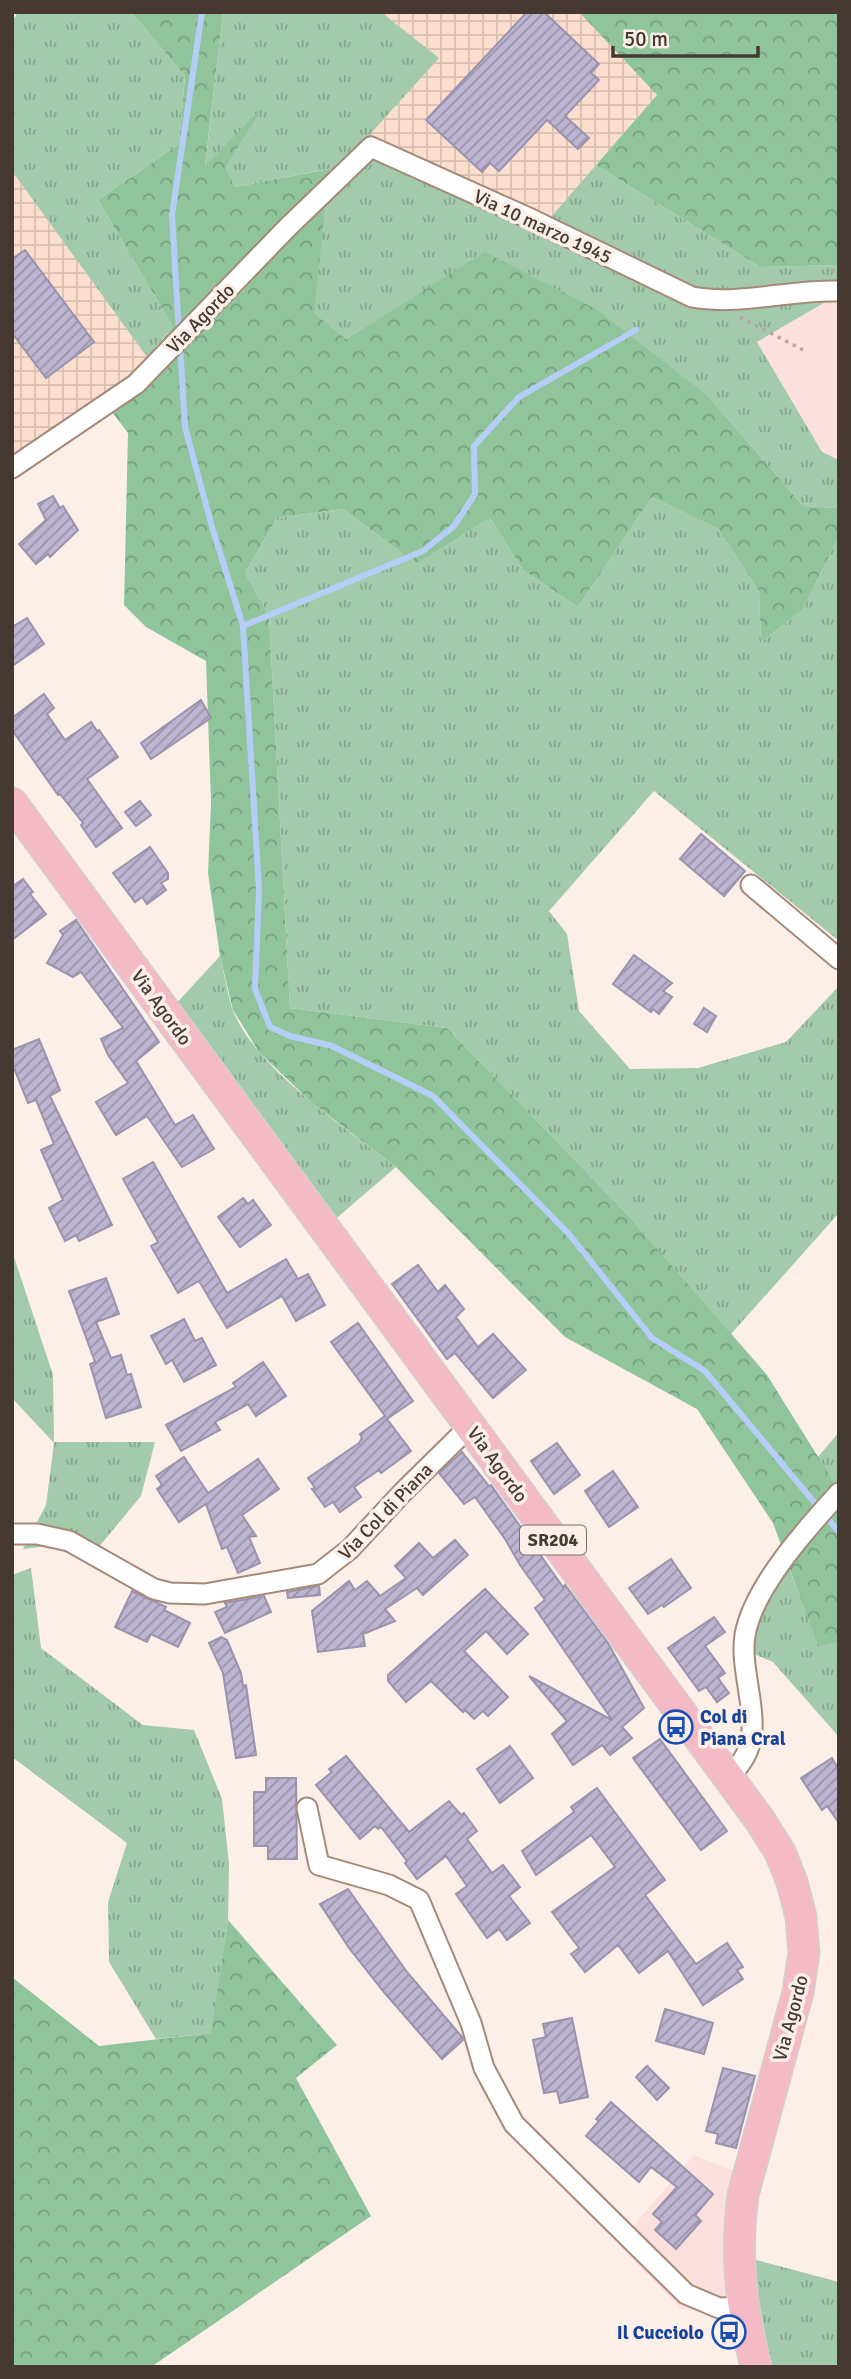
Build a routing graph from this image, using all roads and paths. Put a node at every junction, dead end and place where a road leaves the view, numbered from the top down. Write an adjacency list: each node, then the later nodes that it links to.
1 (371, 147): 3 (street, Via 10 marzo 1945); 5 (street, Via Agordo)
2 (839, 291): 3 (street, Via 10 marzo 1945)
3 (715, 300): 4 (path)
4 (803, 351)
5 (12, 468)
6 (12, 803): 9 (main road, Via Agordo / SR204)
7 (751, 885): 8 (street)
8 (839, 960)
9 (470, 1426): 11 (street, Via Col di Piana); 12 (main road, Via Agordo / SR204)
10 (835, 1498): 12 (street)
11 (12, 1534)
12 (729, 1778): 14 (main road, Via Agordo / SR204)
13 (307, 1808): 14 (street)
14 (743, 2307): 15 (main road, Via Agordo / SR204)
15 (756, 2367)

